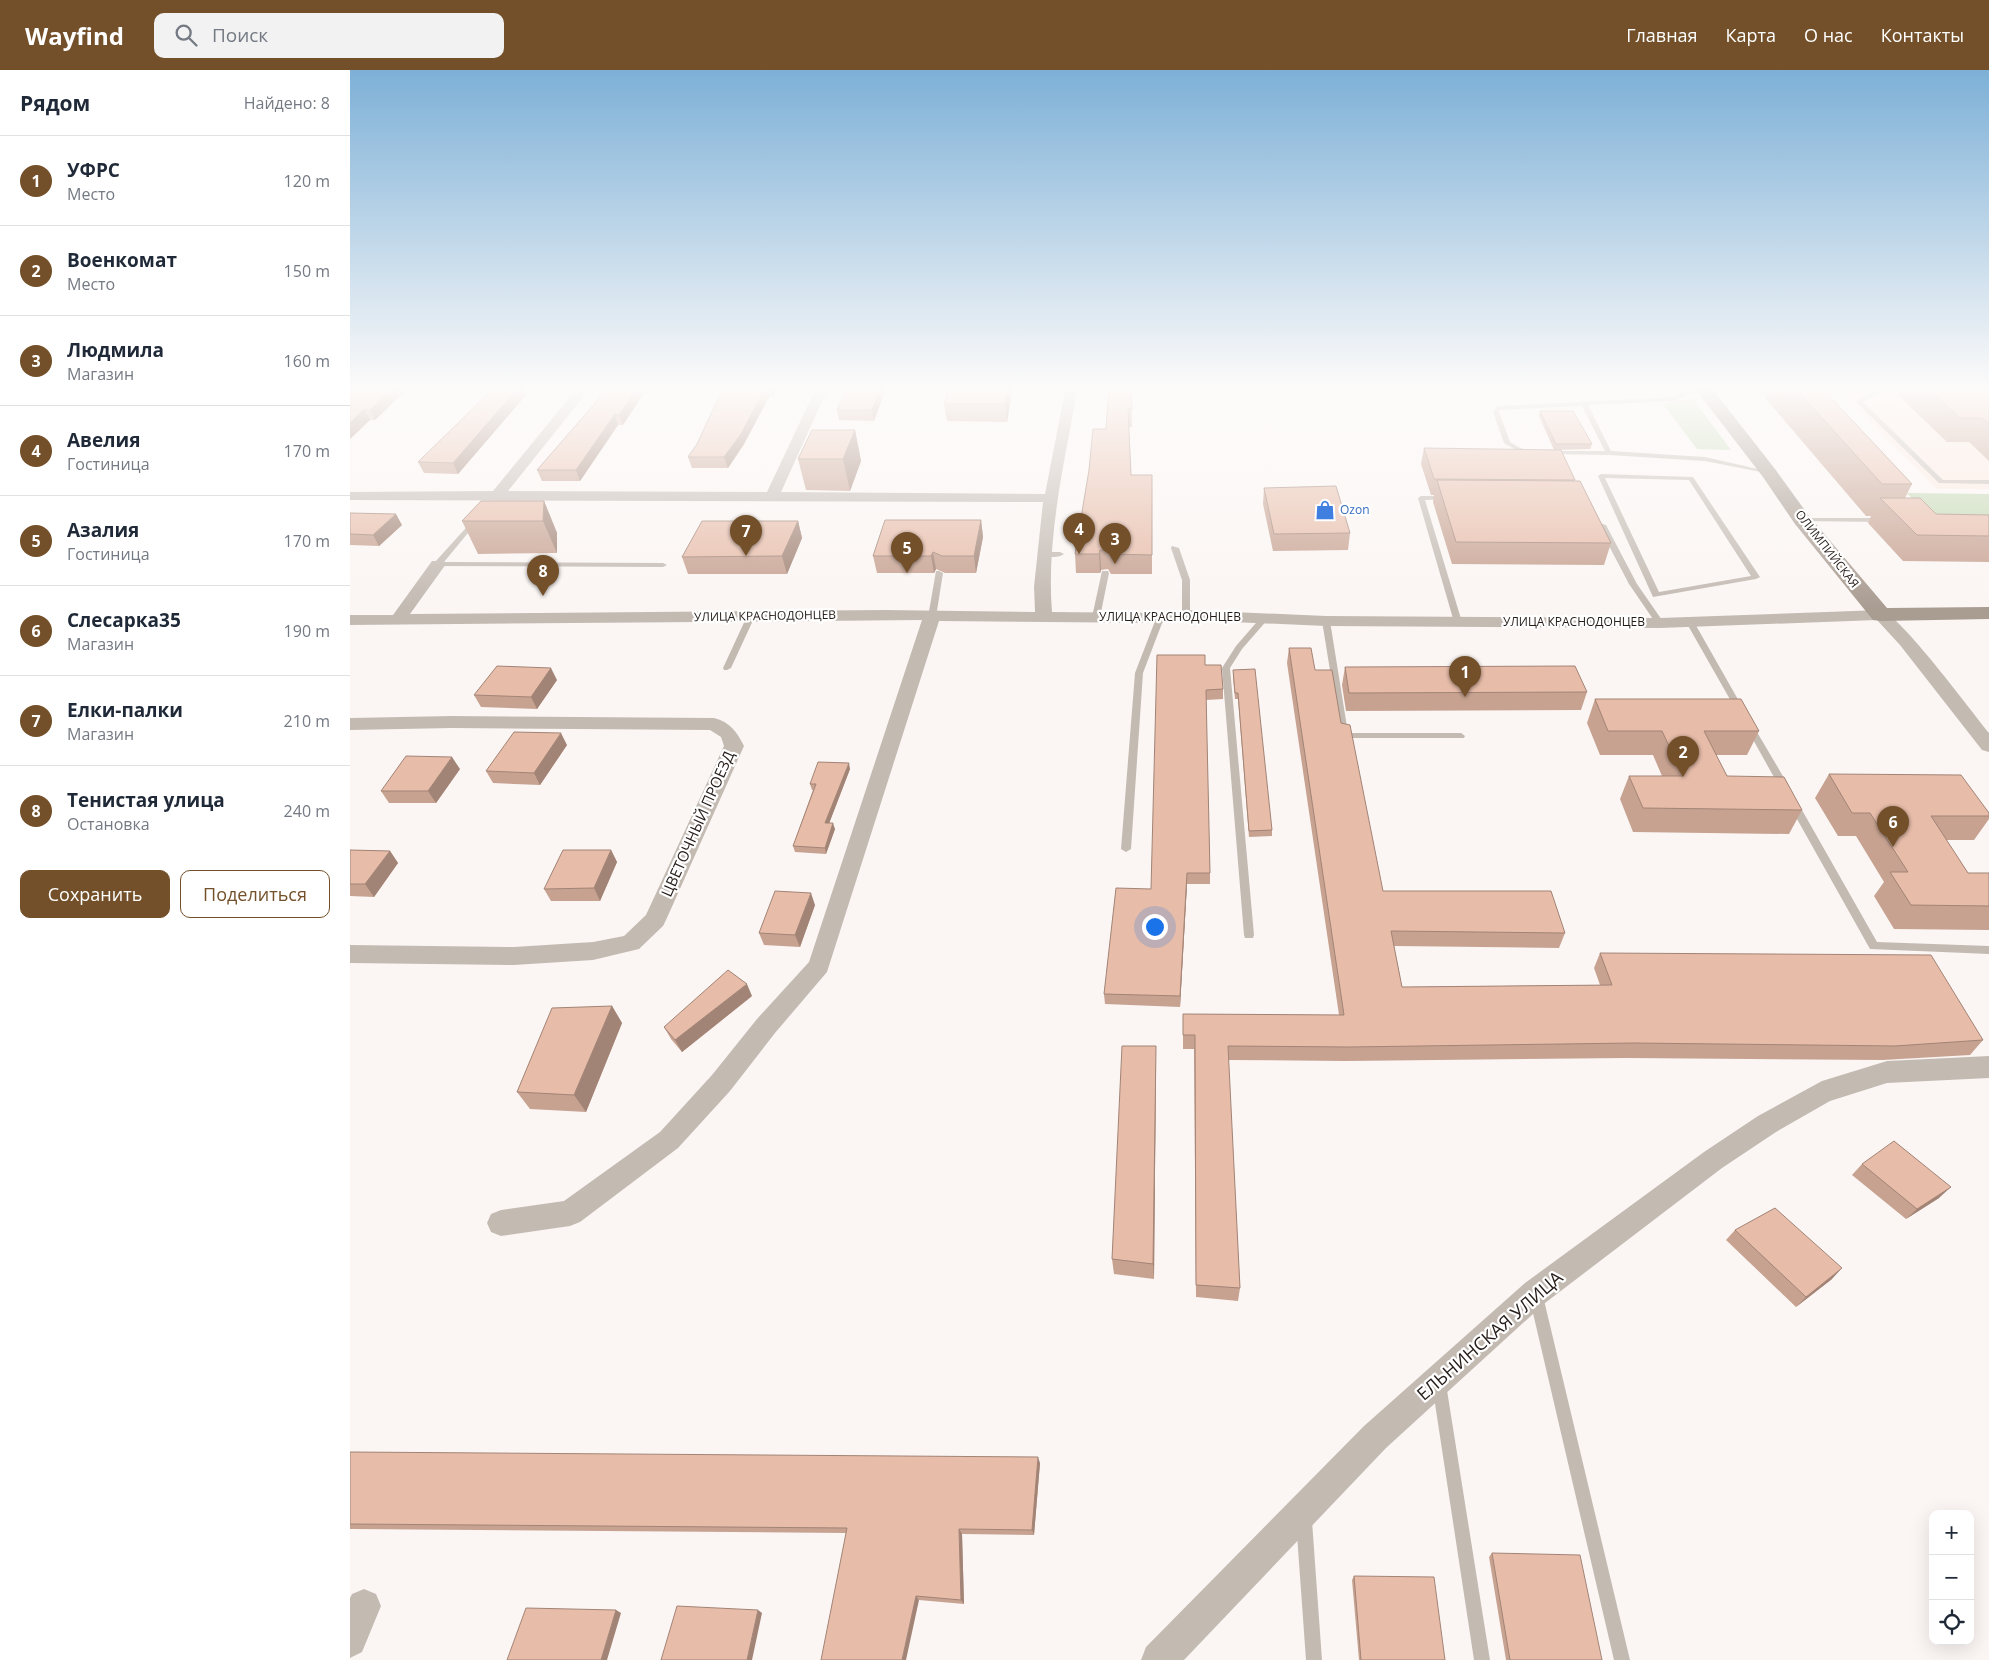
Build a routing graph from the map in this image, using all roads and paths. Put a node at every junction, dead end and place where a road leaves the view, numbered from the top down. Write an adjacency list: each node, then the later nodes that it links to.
1 (525, 460): 11 (street)
2 (789, 460): 10 (street)
3 (1058, 460): 12 (street)
4 (1710, 460): 7 (lane)
5 (1759, 460): 7 (main road, ОЛИМПИЙСКАЯ)
6 (1919, 460): 8 (lane)
7 (1769, 473): 16 (main road, ОЛИМПИЙСКАЯ)
8 (1989, 482)
9 (350, 496): 11 (street)
10 (772, 496): 11 (street); 12 (street)
11 (494, 498)
12 (1051, 498): 29 (street)
13 (1451, 498): 36 (lane)
14 (480, 516): 19 (lane)
15 (1597, 516): 38 (lane)
16 (1802, 520): 17 (lane); 26 (main road, ОЛИМПИЙСКАЯ)
17 (1894, 520)
18 (1175, 548): 25 (lane)
19 (438, 564): 20 (lane); 33 (street)
20 (663, 566)
21 (940, 573): 28 (lane)
22 (1105, 573): 30 (lane)
23 (1656, 595): 23 (lane)
24 (1989, 613): 26 (main road, УЛИЦА КРАСНОДОНЦЕВ)
25 (1186, 615): 31 (street, УЛИЦА КРАСНОДОНЦЕВ); 32 (street, УЛИЦА КРАСНОДОНЦЕВ)
26 (1881, 615): 37 (street, УЛИЦА КРАСНОДОНЦЕВ); 42 (street)
27 (751, 616): 28 (street, УЛИЦА КРАСНОДОНЦЕВ); 33 (street, УЛИЦА КРАСНОДОНЦЕВ); 39 (lane)
28 (932, 616): 29 (street, УЛИЦА КРАСНОДОНЦЕВ); 48 (street)
29 (1044, 616): 30 (street, УЛИЦА КРАСНОДОНЦЕВ)
30 (1096, 617): 31 (street, УЛИЦА КРАСНОДОНЦЕВ)
31 (1160, 618): 43 (lane)
32 (1265, 618): 35 (street, УЛИЦА КРАСНОДОНЦЕВ); 44 (lane)
33 (398, 619): 34 (street, УЛИЦА КРАСНОДОНЦЕВ)
34 (350, 620)
35 (1326, 621): 36 (street, УЛИЦА КРАСНОДОНЦЕВ); 41 (lane)
36 (1458, 622): 38 (street, УЛИЦА КРАСНОДОНЦЕВ)
37 (1690, 622): 38 (street, УЛИЦА КРАСНОДОНЦЕВ); 45 (lane)
38 (1660, 623)
39 (727, 668)
40 (350, 724): 46 (street, ЦВЕТОЧНЫЙ ПРОЕЗД)
41 (1461, 736)
42 (1989, 746)
43 (1126, 849)
44 (1249, 934)
45 (1989, 950)
46 (350, 954)
47 (1989, 1068): 49 (street, ЕЛЬНИНСКАЯ УЛИЦА)
48 (501, 1223)
49 (1535, 1292): 50 (street, ЕЛЬНИНСКАЯ УЛИЦА); 57 (lane)
50 (1439, 1381): 51 (street, ЕЛЬНИНСКАЯ УЛИЦА); 56 (lane)
51 (1303, 1512): 54 (street, ЕЛЬНИНСКАЯ УЛИЦА); 55 (lane)
52 (364, 1606): 53 (street)
53 (350, 1640)
54 (1159, 1660)
55 (1314, 1660)
56 (1482, 1660)
57 (1622, 1660)

